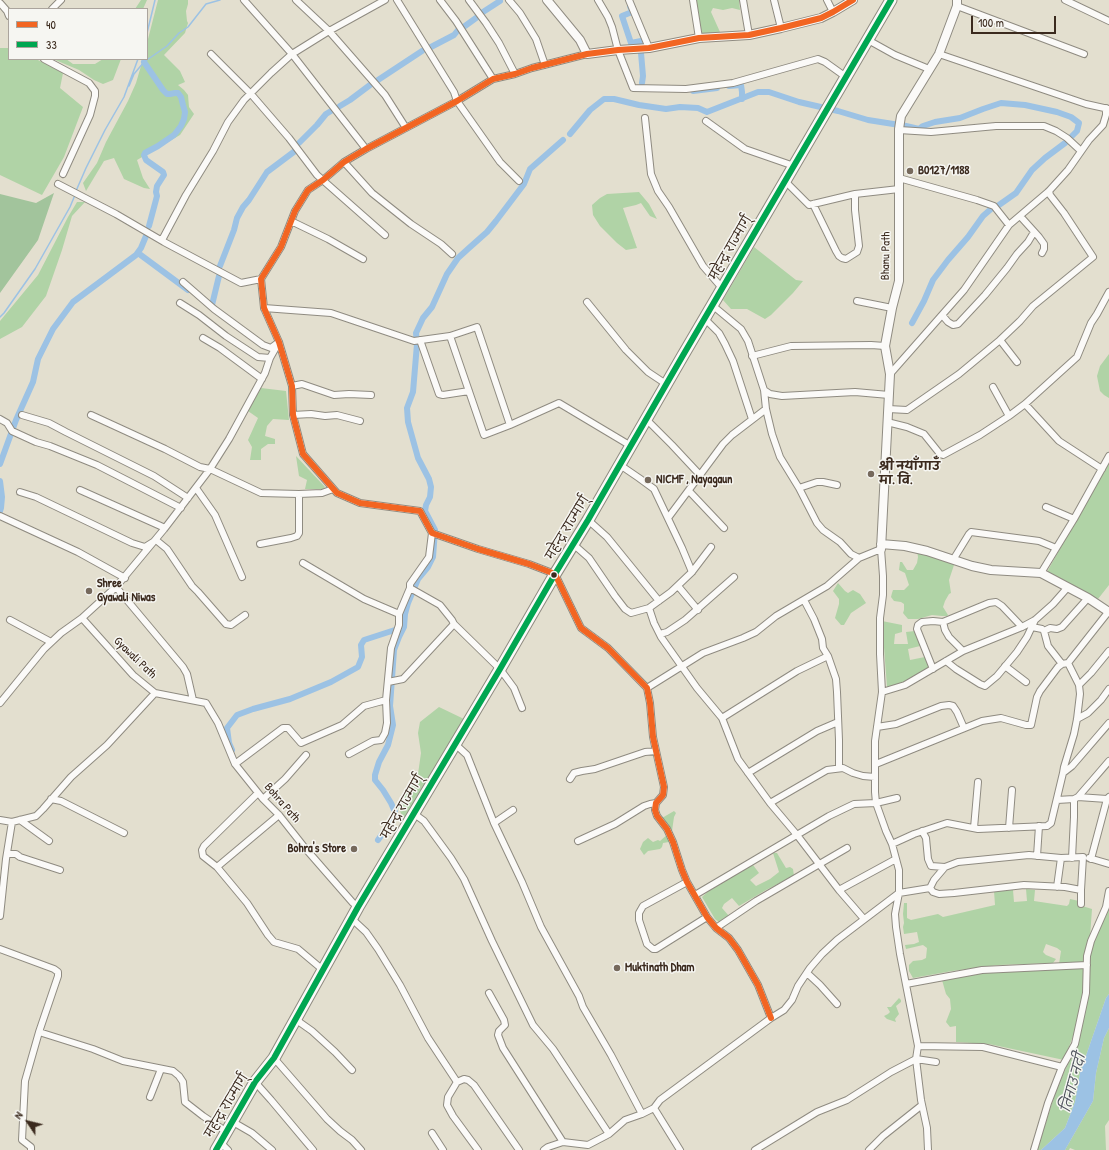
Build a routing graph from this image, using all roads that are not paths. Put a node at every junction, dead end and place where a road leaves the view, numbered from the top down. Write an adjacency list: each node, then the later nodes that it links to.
1 (62, 0): 21 (street)
2 (244, 0): 33 (street)
3 (296, 0): 26 (street)
4 (386, 0): 26 (street)
5 (397, 0): 44 (street)
6 (440, 0): 42 (street)
7 (468, 0): 40 (street)
8 (509, 0): 38 (street)
9 (547, 0): 34 (street)
10 (598, 0): 31 (street)
11 (629, 0): 30 (street)
12 (693, 0): 28 (street)
13 (743, 0): 27 (street)
14 (774, 0): 25 (street)
15 (827, 0): 22 (street)
16 (853, 0): 22 (street)
17 (891, 0): 29 (highway, महेन्द्र राज्मार्ग्)
18 (1065, 0): 24 (street)
19 (0, 3): 23 (street)
20 (957, 3): 35 (street, Bhanu Path); 36 (street)
21 (53, 8)
22 (833, 12): 25 (street)
23 (8, 14)
24 (1109, 21)
25 (781, 28): 27 (street)
26 (329, 31): 33 (street); 48 (street)
27 (749, 35): 28 (street)
28 (699, 38): 30 (street)
29 (868, 40): 39 (street); 41 (highway, महेन्द्र राज्मार्ग्)
30 (649, 48): 31 (street)
31 (618, 50): 34 (street); 41 (street)
32 (210, 54): 43 (street)
33 (292, 54): 43 (street); 50 (street)
34 (587, 54): 38 (street)
35 (939, 54): 39 (street, Bhanu Path); 45 (street)
36 (1084, 54)
37 (46, 60): 54 (street)
38 (545, 64): 40 (street)
39 (929, 69): 49 (street, Bhanu Path)
40 (515, 74): 42 (street)
41 (846, 77): 53 (highway, महेन्द्र राज्मार्ग्)
42 (493, 79): 44 (street)
43 (251, 94): 56 (street); 69 (street)
44 (457, 101): 48 (street); 57 (street)
45 (1108, 109): 51 (street)
46 (645, 118): 75 (street)
47 (706, 121): 53 (street)
48 (406, 128): 50 (street)
49 (899, 130): 51 (street); 55 (street, Bhanu Path)
50 (366, 149): 52 (street)
51 (1081, 150): 61 (street)
52 (344, 162): 56 (street); 71 (street)
53 (794, 166): 58 (highway, महेन्द्र राज्मार्ग्)
54 (63, 174)
55 (899, 178): 60 (street, Bhanu Path); 66 (street)
56 (322, 180): 65 (street); 68 (street)
57 (518, 181)
58 (785, 181): 63 (street); 75 (highway, महेन्द्र राज्मार्ग्)
59 (58, 184): 69 (street)
60 (899, 189): 62 (street); 82 (street, Bhanu Path)
61 (1049, 191): 64 (street); 88 (street)
62 (855, 194): 63 (street); 63 (street)
63 (813, 204)
64 (1020, 216): 66 (street); 67 (street)
65 (291, 221): 72 (street); 73 (street)
66 (1009, 225): 83 (street)
67 (1034, 232): 70 (street); 83 (street)
68 (385, 235)
69 (162, 240): 73 (street)
70 (1042, 253)
71 (452, 254)
72 (363, 259)
73 (261, 279): 81 (street)
74 (183, 282): 89 (street)
75 (722, 288): 80 (highway, महेन्द्र राज्मार्ग्)
76 (1109, 292): 103 (street)
77 (857, 301): 82 (street)
78 (180, 302): 92 (street)
79 (587, 302): 96 (street)
80 (712, 305): 84 (highway, महेन्द्र राज्मार्ग्); 91 (street)
81 (264, 308): 87 (street); 89 (street)
82 (892, 308): 90 (street, Bhanu Path)
83 (942, 315): 94 (street)
84 (705, 319): 96 (highway, महेन्द्र राज्मार्ग्); 112 (street)
85 (450, 336): 87 (street); 99 (street); 115 (street)
86 (203, 338): 95 (street)
87 (418, 340): 99 (street)
88 (1000, 340): 93 (street); 105 (street)
89 (279, 342): 92 (street); 97 (street)
90 (885, 346): 91 (street); 94 (street, Bhanu Path)
91 (752, 356): 100 (street)
92 (270, 358): 95 (street)
93 (1017, 362)
94 (890, 374): 102 (street, Bhanu Path)
95 (262, 379): 119 (street)
96 (666, 384): 111 (highway, महेन्द्र राज्मार्ग्)
97 (292, 386): 101 (street); 108 (street)
98 (993, 387): 109 (street)
99 (469, 390): 115 (street)
100 (764, 390): 102 (street); 104 (street)
101 (371, 395)
102 (889, 395): 105 (street, Bhanu Path)
103 (1025, 404): 109 (street); 120 (street)
104 (766, 409): 112 (street); 124 (street)
105 (888, 409): 114 (street, Bhanu Path)
106 (22, 415): 130 (street)
107 (90, 415): 119 (street)
108 (294, 415): 113 (street); 125 (street)
109 (1009, 416): 114 (street)
110 (0, 419): 132 (street)
111 (646, 419): 116 (highway, महेन्द्र राज्मार्ग्); 121 (street)
112 (752, 419): 121 (street)
113 (360, 421)
114 (887, 422): 143 (street, Bhanu Path)
115 (510, 425): 116 (street)
116 (631, 446): 118 (highway, महेन्द्र राज्मार्ग्)
117 (1109, 456): 120 (street)
118 (620, 464): 134 (street); 136 (highway, महेन्द्र राज्मार्ग्)
119 (210, 469): 123 (street); 129 (street)
120 (1102, 469): 135 (street)
121 (700, 475): 127 (street)
122 (837, 485): 124 (street)
123 (196, 488): 130 (street); 152 (street)
124 (799, 488): 146 (street)
125 (333, 489): 129 (street); 139 (street)
126 (80, 490): 137 (street)
127 (689, 491): 134 (street); 138 (street)
128 (20, 492): 140 (street)
129 (299, 494): 141 (street)
130 (188, 498): 132 (street)
131 (1046, 507): 135 (street)
132 (181, 508): 137 (street)
133 (0, 516): 154 (street)
134 (668, 518): 149 (street)
135 (1074, 519): 145 (street)
136 (588, 520): 142 (highway, महेन्द्र राज्मार्ग्); 161 (street)
137 (165, 528): 140 (street)
138 (724, 528)
139 (432, 533): 151 (street); 158 (street)
140 (156, 540): 154 (street); 166 (street)
141 (260, 544)
142 (573, 544): 151 (highway, महेन्द्र राज्मार्ग्); 162 (street)
143 (881, 546): 146 (street); 147 (street); 191 (street)
144 (711, 547): 149 (street)
145 (1056, 548): 147 (street); 150 (street)
146 (859, 558): 160 (street)
147 (953, 560): 150 (street)
148 (303, 562): 165 (street)
149 (692, 572): 155 (street)
150 (1041, 573): 156 (street)
151 (555, 574): 185 (highway, महेन्द्र राज्मार्ग्); 189 (street)
152 (242, 577)
153 (734, 577): 163 (street)
154 (126, 578): 157 (street)
155 (678, 586): 161 (street); 163 (street)
156 (1068, 587): 159 (street); 169 (street)
157 (116, 588): 167 (street); 193 (street)
158 (411, 588): 165 (street); 171 (street)
159 (1088, 598): 164 (street); 174 (street)
160 (804, 600): 179 (street); 182 (street)
161 (659, 601): 162 (street)
162 (649, 608): 175 (street)
163 (698, 610): 175 (street)
164 (1109, 612): 181 (street)
165 (399, 614): 186 (street)
166 (245, 615)
167 (82, 618): 176 (street); 192 (street, Gyawali Path)
168 (10, 620): 176 (street)
169 (1035, 620): 172 (street); 173 (street)
170 (943, 622): 172 (street); 177 (street); 184 (street)
171 (454, 624): 185 (street); 186 (street)
172 (1022, 627): 177 (street)
173 (1032, 627): 174 (street); 183 (street)
174 (1044, 631): 181 (street)
175 (660, 634): 182 (street)
176 (51, 642): 195 (street)
177 (963, 651): 180 (street)
178 (1109, 651): 188 (street)
179 (828, 656): 198 (street); 200 (street)
180 (946, 661): 183 (street); 184 (street)
181 (1065, 663): 188 (street); 203 (street)
182 (681, 666): 189 (street); 198 (street)
183 (1005, 666): 187 (street)
184 (933, 668): 191 (street)
185 (500, 670): 197 (street); 204 (highway, महेन्द्र राज्मार्ग्)
186 (388, 682): 194 (street)
187 (1026, 682)
188 (1079, 685): 199 (street)
189 (647, 688): 205 (street)
190 (1109, 689): 199 (street)
191 (882, 692): 202 (street)
192 (155, 693): 193 (street, Gyawali Path); 222 (street)
193 (193, 700): 196 (street, Gyawali Path)
194 (386, 700): 206 (street); 209 (street)
195 (0, 703)
196 (206, 703): 209 (street, Bohra Path)
197 (522, 708)
198 (722, 718): 212 (street)
199 (1077, 719): 213 (street)
200 (838, 722): 211 (street); 212 (street)
201 (1109, 723): 213 (street)
202 (877, 727): 203 (street); 210 (street)
203 (964, 728): 210 (street)
204 (455, 744): 229 (highway, महेन्द्र राज्मार्ग्); 234 (street)
205 (656, 751): 215 (street); 225 (street)
206 (349, 754)
207 (306, 755): 223 (street)
208 (1109, 761): 220 (street)
209 (235, 764): 218 (street, Bohra Path)
210 (876, 764): 214 (street)
211 (839, 768): 214 (street); 226 (street)
212 (748, 773): 226 (street)
213 (1063, 773): 224 (street)
214 (875, 777): 227 (street)
215 (570, 779)
216 (978, 782): 236 (street)
217 (1012, 790): 237 (street)
218 (258, 793): 223 (street, Bohra Path); 255 (street)
219 (897, 798): 227 (street)
220 (1076, 798): 221 (street); 224 (street); 249 (street)
221 (1108, 798): 251 (street)
222 (51, 799): 232 (street); 239 (street)
223 (263, 799): 230 (street, Bohra Path)
224 (1057, 800): 235 (street)
225 (656, 803): 242 (street); 259 (street)
226 (770, 803): 240 (street)
227 (876, 803): 240 (street); 243 (street)
228 (513, 810): 234 (street)
229 (414, 813): 268 (highway, महेन्द्र राज्मार्ग्); 299 (street)
230 (279, 815): 255 (street); 268 (street, Bohra Path)
231 (0, 820): 233 (street)
232 (20, 820): 233 (street); 241 (street)
233 (12, 822): 246 (street)
234 (494, 823): 296 (street)
235 (1039, 826): 237 (street); 245 (street)
236 (974, 828): 237 (street); 238 (street)
237 (1009, 828)
238 (922, 831): 243 (street); 254 (street)
239 (124, 833)
240 (797, 835): 252 (street); 266 (street)
241 (49, 840)
242 (578, 841)
243 (892, 844): 250 (street)
244 (847, 848): 252 (street)
245 (1037, 856): 248 (street); 256 (street)
246 (4, 857): 257 (street); 269 (street)
247 (1083, 857): 249 (street); 251 (street); 263 (street)
248 (1061, 858): 249 (street); 260 (street)
249 (1072, 858)
250 (896, 859): 262 (street); 265 (street)
251 (1091, 859): 253 (street)
252 (820, 864): 262 (street); 273 (street)
253 (1109, 864)
254 (931, 866): 256 (street); 258 (street)
255 (217, 867): 276 (street)
256 (945, 867): 258 (street)
257 (60, 870)
258 (934, 880): 261 (street)
259 (687, 882): 266 (street); 270 (street)
260 (1057, 887): 261 (street); 263 (street)
261 (930, 888): 265 (street)
262 (839, 890): 272 (street)
263 (1081, 890): 267 (street)
264 (1109, 891): 275 (street)
265 (898, 893): 272 (street); 278 (street)
266 (695, 896): 270 (street)
267 (1082, 904)
268 (358, 907): 271 (highway, महेन्द्र राज्मार्ग्)
269 (0, 916)
270 (707, 917): 273 (street)
271 (352, 919): 276 (highway, महेन्द्र राज्मार्ग्); 292 (street)
272 (864, 919): 277 (street)
273 (716, 928): 281 (street)
274 (0, 949): 283 (street)
275 (1087, 965): 278 (street); 288 (street)
276 (323, 970): 282 (highway, महेन्द्र राज्मार्ग्)
277 (807, 973): 280 (street); 281 (street)
278 (906, 984): 284 (street)
279 (488, 993): 300 (street)
280 (837, 1004)
281 (771, 1018): 295 (street)
282 (295, 1019): 285 (highway, महेन्द्र राज्मार्ग्); 290 (street)
283 (39, 1032): 289 (street); 302 (street)
284 (918, 1046): 286 (street); 288 (street)
285 (274, 1058): 291 (highway, महेन्द्र राज्मार्ग्); 305 (street)
286 (916, 1059): 287 (street); 294 (street); 311 (street)
287 (936, 1062)
288 (1062, 1067): 314 (street)
289 (161, 1069): 293 (street); 297 (street)
290 (352, 1070)
291 (255, 1082): 297 (highway, महेन्द्र राज्मार्ग्); 304 (street)
292 (457, 1082): 307 (street); 308 (street)
293 (150, 1097)
294 (922, 1105): 312 (street); 313 (street)
295 (654, 1108): 296 (street); 310 (street)
296 (642, 1114): 299 (street)
297 (230, 1127): 301 (highway, महेन्द्र राज्मार्ग्); 303 (street)
298 (432, 1133): 306 (street)
299 (608, 1134): 300 (street)
300 (563, 1142): 309 (street)
301 (222, 1148)
302 (30, 1150)
303 (272, 1150)
304 (313, 1150)
305 (361, 1150)
306 (443, 1150)
307 (478, 1150)
308 (519, 1150)
309 (544, 1150)
310 (680, 1150)
311 (755, 1150)
312 (869, 1150)
313 (928, 1150)
314 (1034, 1150)

